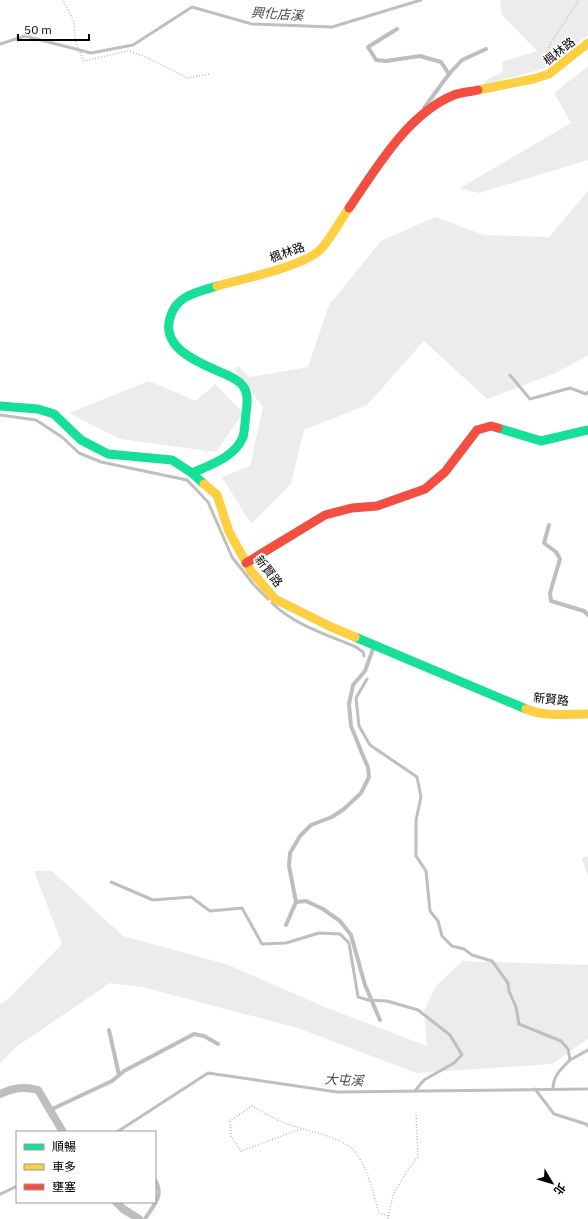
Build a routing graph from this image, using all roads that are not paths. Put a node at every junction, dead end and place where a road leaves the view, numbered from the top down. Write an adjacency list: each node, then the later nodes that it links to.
1 (397, 28): 4 (lane)
2 (588, 43): 5 (street, 楓林路)
3 (486, 49): 4 (lane)
4 (449, 74): 5 (lane)
5 (410, 126): 8 (street, 楓林路)
6 (0, 406): 8 (street, 新賢路)
7 (588, 430): 10 (street)
8 (192, 473): 10 (street, 新賢路)
9 (549, 525): 11 (lane)
10 (246, 563): 12 (street, 新賢路)
11 (588, 615)
12 (374, 646): 13 (street, 新賢路); 14 (lane)
13 (588, 714)
14 (296, 902): 15 (lane); 16 (lane)
15 (286, 926)
16 (380, 1020)
17 (109, 1030): 19 (lane)
18 (218, 1044): 19 (lane)
19 (119, 1075): 21 (lane)
20 (0, 1094): 21 (street)
21 (50, 1110): 22 (street)
22 (62, 1131)
23 (156, 1181): 24 (lane)
24 (156, 1201)
25 (117, 1203): 27 (street)
26 (155, 1203): 28 (lane)
27 (139, 1219)
28 (145, 1219)

